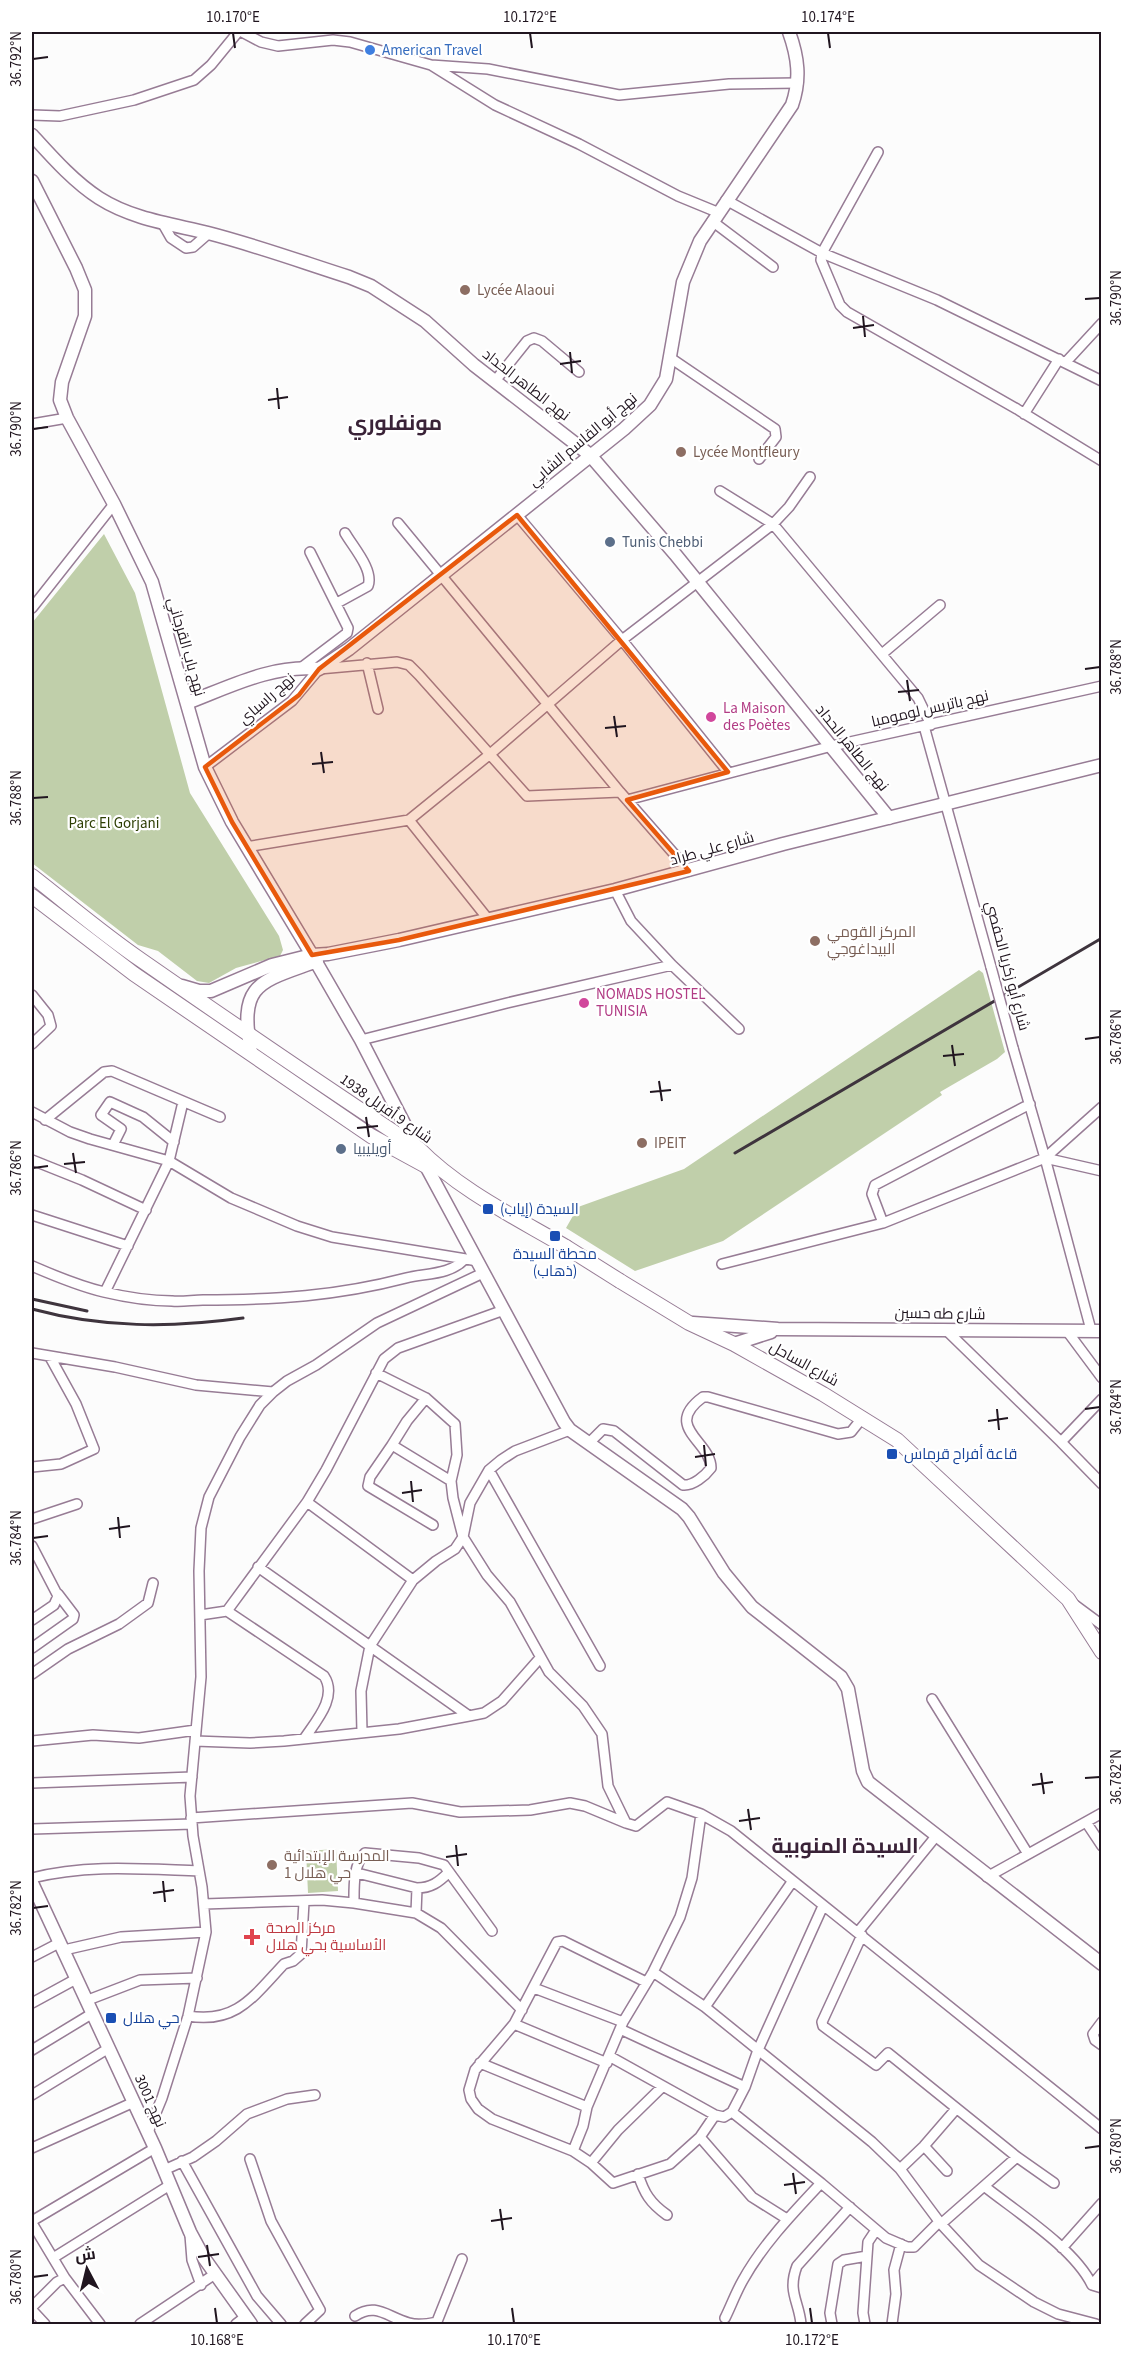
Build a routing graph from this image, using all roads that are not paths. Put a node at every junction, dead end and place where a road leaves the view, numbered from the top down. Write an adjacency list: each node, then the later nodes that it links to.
1 (240, 32): 4 (street); 7 (street)
2 (354, 32): 4 (street)
3 (789, 32): 6 (street, نهج أبو القاسم الشابي)
4 (350, 42): 5 (street)
5 (431, 65): 6 (street); 12 (street)
6 (798, 83): 11 (street, نهج أبو القاسم الشابي)
7 (32, 115)
8 (32, 135): 13 (street, نهج الطاهر الحداد)
9 (878, 152): 15 (street)
10 (32, 181): 24 (street, نهج باب القرجاني)
11 (726, 200): 12 (street, نهج أبو القاسم الشابي); 15 (street)
12 (715, 216): 16 (street); 18 (street, نهج أبو القاسم الشابي)
13 (163, 224): 14 (street, نهج الطاهر الحداد); 14 (street)
14 (209, 233): 21 (street, نهج الطاهر الحداد)
15 (822, 254): 19 (street); 23 (street)
16 (773, 267)
17 (1101, 323): 19 (street)
18 (669, 357): 26 (street, نهج أبو القاسم الشابي); 27 (street)
19 (1062, 361): 22 (street); 23 (street)
20 (579, 372): 21 (street)
21 (495, 381): 26 (street, نهج الطاهر الحداد)
22 (1101, 381)
23 (1024, 414): 28 (street)
24 (67, 418): 25 (street); 31 (street, نهج باب القرجاني)
25 (32, 424)
26 (590, 455): 32 (street, نهج أبو القاسم الشابي); 38 (street, نهج الطاهر الحداد)
27 (759, 459)
28 (1101, 461)
29 (810, 477): 34 (street)
30 (720, 491): 34 (street, شارع أبو زكريا الحفصي)
31 (114, 504): 41 (street); 48 (street, نهج باب القرجاني)
32 (517, 515): 37 (street, نهج أبو القاسم الشابي); 42 (street)
33 (398, 523): 37 (street)
34 (773, 524): 38 (street); 43 (street, شارع أبو زكريا الحفصي)
35 (345, 533): 39 (street)
36 (310, 552): 39 (street)
37 (443, 575): 46 (street, نهج أبو القاسم الشابي); 49 (street)
38 (698, 582): 42 (street); 52 (street, نهج الطاهر الحداد)
39 (337, 603): 45 (street)
40 (940, 605): 43 (street)
41 (32, 608)
42 (622, 640): 49 (street); 56 (street)
43 (882, 654): 51 (street, شارع أبو زكريا الحفصي)
44 (367, 663): 46 (street); 50 (street); 53 (street)
45 (302, 667): 46 (street); 48 (street)
46 (319, 669): 55 (street, نهج راسباي)
47 (1101, 686): 51 (street, نهج باتريس لومومبا)
48 (187, 703): 55 (street, نهج باب القرجاني)
49 (547, 703): 53 (street); 57 (street)
50 (378, 708)
51 (928, 725): 52 (street, نهج باتريس لومومبا); 59 (street, شارع أبو زكريا الحفصي)
52 (832, 746): 56 (street, نهج باتريس لومومبا); 60 (street, نهج الطاهر الحداد)
53 (489, 754): 57 (street); 61 (street)
54 (1101, 765): 59 (street, شارع علي طراد)
55 (205, 767): 62 (street, نهج باب القرجاني)
56 (729, 772): 58 (street, نهج باتريس لومومبا)
57 (620, 792): 58 (street)
58 (627, 800): 63 (street)
59 (946, 804): 60 (street, شارع علي طراد); 78 (street, شارع أبو زكريا الحفصي, bridge)
60 (889, 818): 63 (street, شارع علي طراد)
61 (409, 820): 62 (street); 67 (street)
62 (246, 847): 68 (street, نهج باب القرجاني)
63 (689, 871): 65 (street, شارع علي طراد)
64 (32, 876): 70 (main road, شارع 9 أفريل 1938)
65 (615, 890): 67 (street, شارع علي طراد); 69 (street)
66 (32, 896): 76 (main road, شارع 9 أفريل 1938)
67 (488, 919): 68 (street, شارع علي طراد)
68 (314, 958): 70 (street, شارع علي طراد); 73 (street, شارع علي طراد); 74 (street, نهج باب القرجاني)
69 (672, 964): 72 (street); 74 (street)
70 (179, 985): 73 (main road, شارع 9 أفريل 1938)
71 (32, 995): 75 (street)
72 (739, 1029)
73 (248, 1036): 76 (street, شارع علي طراد); 84 (main road, شارع 9 أفريل 1938)
74 (361, 1040): 79 (street, نهج باب القرجاني)
75 (32, 1044)
76 (251, 1052): 85 (main road, شارع 9 أفريل 1938)
77 (183, 1102): 82 (street); 83 (street); 86 (street)
78 (1030, 1104): 89 (street, شارع أبو زكريا الحفصي); 96 (street)
79 (395, 1107): 84 (street); 88 (street, نهج باب القرجاني)
80 (1101, 1107): 89 (street)
81 (32, 1112): 83 (street)
82 (220, 1117)
83 (45, 1120): 87 (street)
84 (379, 1123): 85 (street); 88 (main road, شارع 9 أفريل 1938)
85 (371, 1136): 92 (main road, شارع 9 أفريل 1938)
86 (174, 1142): 87 (street); 91 (street)
87 (113, 1145): 91 (street)
88 (418, 1148): 92 (main road, شارع 9 أفريل 1938)
89 (1045, 1158): 93 (street); 96 (street); 108 (street, شارع أبو زكريا الحفصي)
90 (32, 1160): 94 (street)
91 (169, 1161): 94 (street); 98 (street)
92 (432, 1167): 101 (street); 104 (main road, شارع الساحل, bridge)
93 (1101, 1171)
94 (147, 1210): 97 (street)
95 (32, 1215): 97 (street)
96 (883, 1223): 99 (street)
97 (128, 1246): 102 (street)
98 (465, 1259): 101 (street); 102 (street)
99 (722, 1264)
100 (32, 1266): 102 (street)
101 (481, 1267): 103 (street); 114 (street)
102 (105, 1292)
103 (504, 1310): 112 (street); 118 (street)
104 (689, 1323): 105 (street); 109 (main road, شارع الساحل)
105 (778, 1329): 106 (street, شارع طه حسين); 109 (street)
106 (945, 1329): 107 (street, شارع طه حسين); 119 (street)
107 (1067, 1331): 108 (street, شارع طه حسين); 113 (street)
108 (1096, 1331)
109 (734, 1344): 117 (main road, شارع الساحل)
110 (32, 1354): 111 (street)
111 (51, 1357): 114 (street); 122 (street)
112 (376, 1373): 115 (street); 126 (street)
113 (1101, 1378)
114 (273, 1392): 139 (street)
115 (426, 1398): 121 (street); 124 (street)
116 (1101, 1399): 119 (street)
117 (863, 1417): 120 (street); 137 (main road, شارع الساحل)
118 (570, 1430): 120 (street); 123 (street)
119 (1061, 1442): 125 (street)
120 (589, 1443): 163 (street)
121 (392, 1445): 124 (street); 129 (street)
122 (32, 1467)
123 (489, 1470): 130 (street); 146 (street)
124 (451, 1481): 130 (street)
125 (1101, 1484)
126 (308, 1502): 133 (street); 134 (street)
127 (77, 1504): 128 (street)
128 (32, 1519)
129 (433, 1526)
130 (463, 1537): 134 (street); 145 (street)
131 (32, 1546): 132 (street)
132 (35, 1564): 136 (street)
133 (258, 1567): 138 (street); 142 (street)
134 (413, 1580): 142 (street)
135 (153, 1583): 147 (street)
136 (57, 1593): 140 (street); 143 (street)
137 (1068, 1599): 141 (street); 144 (main road, شارع الساحل)
138 (227, 1611): 139 (street); 152 (street)
139 (200, 1615): 150 (street)
140 (32, 1620)
141 (1101, 1625)
142 (370, 1646): 149 (street); 151 (street)
143 (32, 1648)
144 (1101, 1652)
145 (540, 1658): 149 (street); 161 (street)
146 (600, 1666)
147 (32, 1674)
148 (932, 1699): 165 (street)
149 (469, 1716): 151 (street)
150 (196, 1730): 153 (street); 154 (street)
151 (362, 1732): 152 (street)
152 (304, 1739): 154 (street)
153 (32, 1741)
154 (195, 1741): 155 (street)
155 (192, 1777): 156 (street); 159 (street)
156 (32, 1783)
157 (1101, 1813): 160 (street)
158 (701, 1814): 161 (street); 171 (street); 186 (street)
159 (191, 1821): 161 (street); 162 (street); 166 (street)
160 (1086, 1822): 164 (street); 165 (street)
161 (626, 1823)
162 (32, 1828)
163 (937, 1835): 169 (street); 182 (street)
164 (1101, 1846)
165 (1028, 1854): 169 (street)
166 (199, 1871): 170 (street); 176 (street)
167 (357, 1873): 168 (street); 173 (street); 175 (street)
168 (448, 1873): 173 (street); 180 (street)
169 (987, 1877): 185 (street)
170 (32, 1878)
171 (792, 1882): 178 (street); 193 (street)
172 (32, 1883): 177 (street, نهج 3001)
173 (417, 1888): 179 (street)
174 (304, 1902): 175 (street); 176 (street); 196 (street)
175 (354, 1903): 179 (street)
176 (204, 1904): 181 (street)
177 (36, 1906): 183 (street, نهج 3001)
178 (822, 1906): 182 (street); 203 (street)
179 (416, 1913): 194 (street)
180 (492, 1931)
181 (206, 1932): 183 (street); 187 (street)
182 (860, 1933): 212 (street); 215 (street)
183 (61, 1947): 184 (street); 188 (street, نهج 3001)
184 (32, 1957)
185 (1101, 1964)
186 (653, 1971): 189 (street); 193 (street)
187 (197, 1978): 191 (street); 196 (street)
188 (76, 1980): 191 (street, نهج 3001); 192 (street)
189 (646, 1982): 190 (street); 199 (street)
190 (534, 1988): 194 (street); 199 (street)
191 (88, 2000): 195 (street, نهج 3001)
192 (32, 2003)
193 (705, 2007): 203 (street)
194 (522, 2010): 198 (street)
195 (93, 2013): 201 (street, نهج 3001); 202 (street)
196 (188, 2016): 216 (street)
197 (1101, 2022): 200 (street)
198 (514, 2024): 204 (street); 205 (street)
199 (622, 2026): 204 (street); 207 (street)
200 (1101, 2045)
201 (109, 2048): 208 (street); 210 (street, نهج 3001)
202 (32, 2050)
203 (758, 2050): 207 (street); 227 (street)
204 (608, 2060): 206 (street); 211 (street)
205 (480, 2063): 211 (street); 221 (street)
206 (662, 2087): 214 (street); 225 (street)
207 (745, 2087): 213 (street)
208 (32, 2095)
209 (315, 2095): 224 (street)
210 (134, 2102): 216 (street, نهج 3001); 219 (street)
211 (587, 2107): 221 (street)
212 (956, 2109): 218 (street); 222 (street)
213 (732, 2112): 214 (street); 230 (street)
214 (715, 2115): 217 (street)
215 (1101, 2129)
216 (148, 2132): 220 (street, نهج 3001)
217 (700, 2137): 229 (street); 237 (street)
218 (924, 2146): 227 (street); 228 (street)
219 (32, 2148)
220 (155, 2148): 226 (street, نهج 3001); 238 (street)
221 (573, 2151): 225 (street)
222 (1017, 2157): 231 (street); 233 (street)
223 (250, 2158): 261 (street)
224 (182, 2161): 226 (street); 260 (street)
225 (591, 2163): 229 (street)
226 (164, 2169): 232 (street, نهج 3001)
227 (900, 2169): 239 (street)
228 (947, 2171)
229 (638, 2174): 236 (street)
230 (821, 2182): 235 (street); 237 (street)
231 (1054, 2183)
232 (170, 2185): 241 (street, نهج 3001); 245 (street)
233 (984, 2186): 239 (street); 243 (street)
234 (1101, 2203): 243 (street)
235 (850, 2207): 240 (street); 262 (street)
236 (667, 2215)
237 (787, 2219): 254 (street)
238 (32, 2222): 245 (street)
239 (940, 2223): 242 (street); 266 (street)
240 (876, 2230): 242 (street); 244 (street)
241 (190, 2232): 248 (street, نهج 3001); 250 (street)
242 (901, 2244): 265 (street)
243 (1062, 2248): 251 (street)
244 (867, 2256): 263 (street); 264 (street)
245 (53, 2259): 249 (street)
246 (462, 2259): 256 (street)
247 (1101, 2273): 251 (street)
248 (215, 2274): 250 (street); 255 (street, نهج 3001)
249 (65, 2278): 252 (street); 258 (street)
250 (201, 2285): 259 (street)
251 (1097, 2287)
252 (32, 2308): 257 (street)
253 (355, 2316): 256 (street)
254 (725, 2318)
255 (244, 2322)
256 (437, 2323)
257 (45, 2325)
258 (100, 2325)
259 (140, 2325)
260 (280, 2325)
261 (305, 2325)
262 (801, 2325)
263 (832, 2325)
264 (865, 2325)
265 (892, 2325)
266 (1096, 2325)

